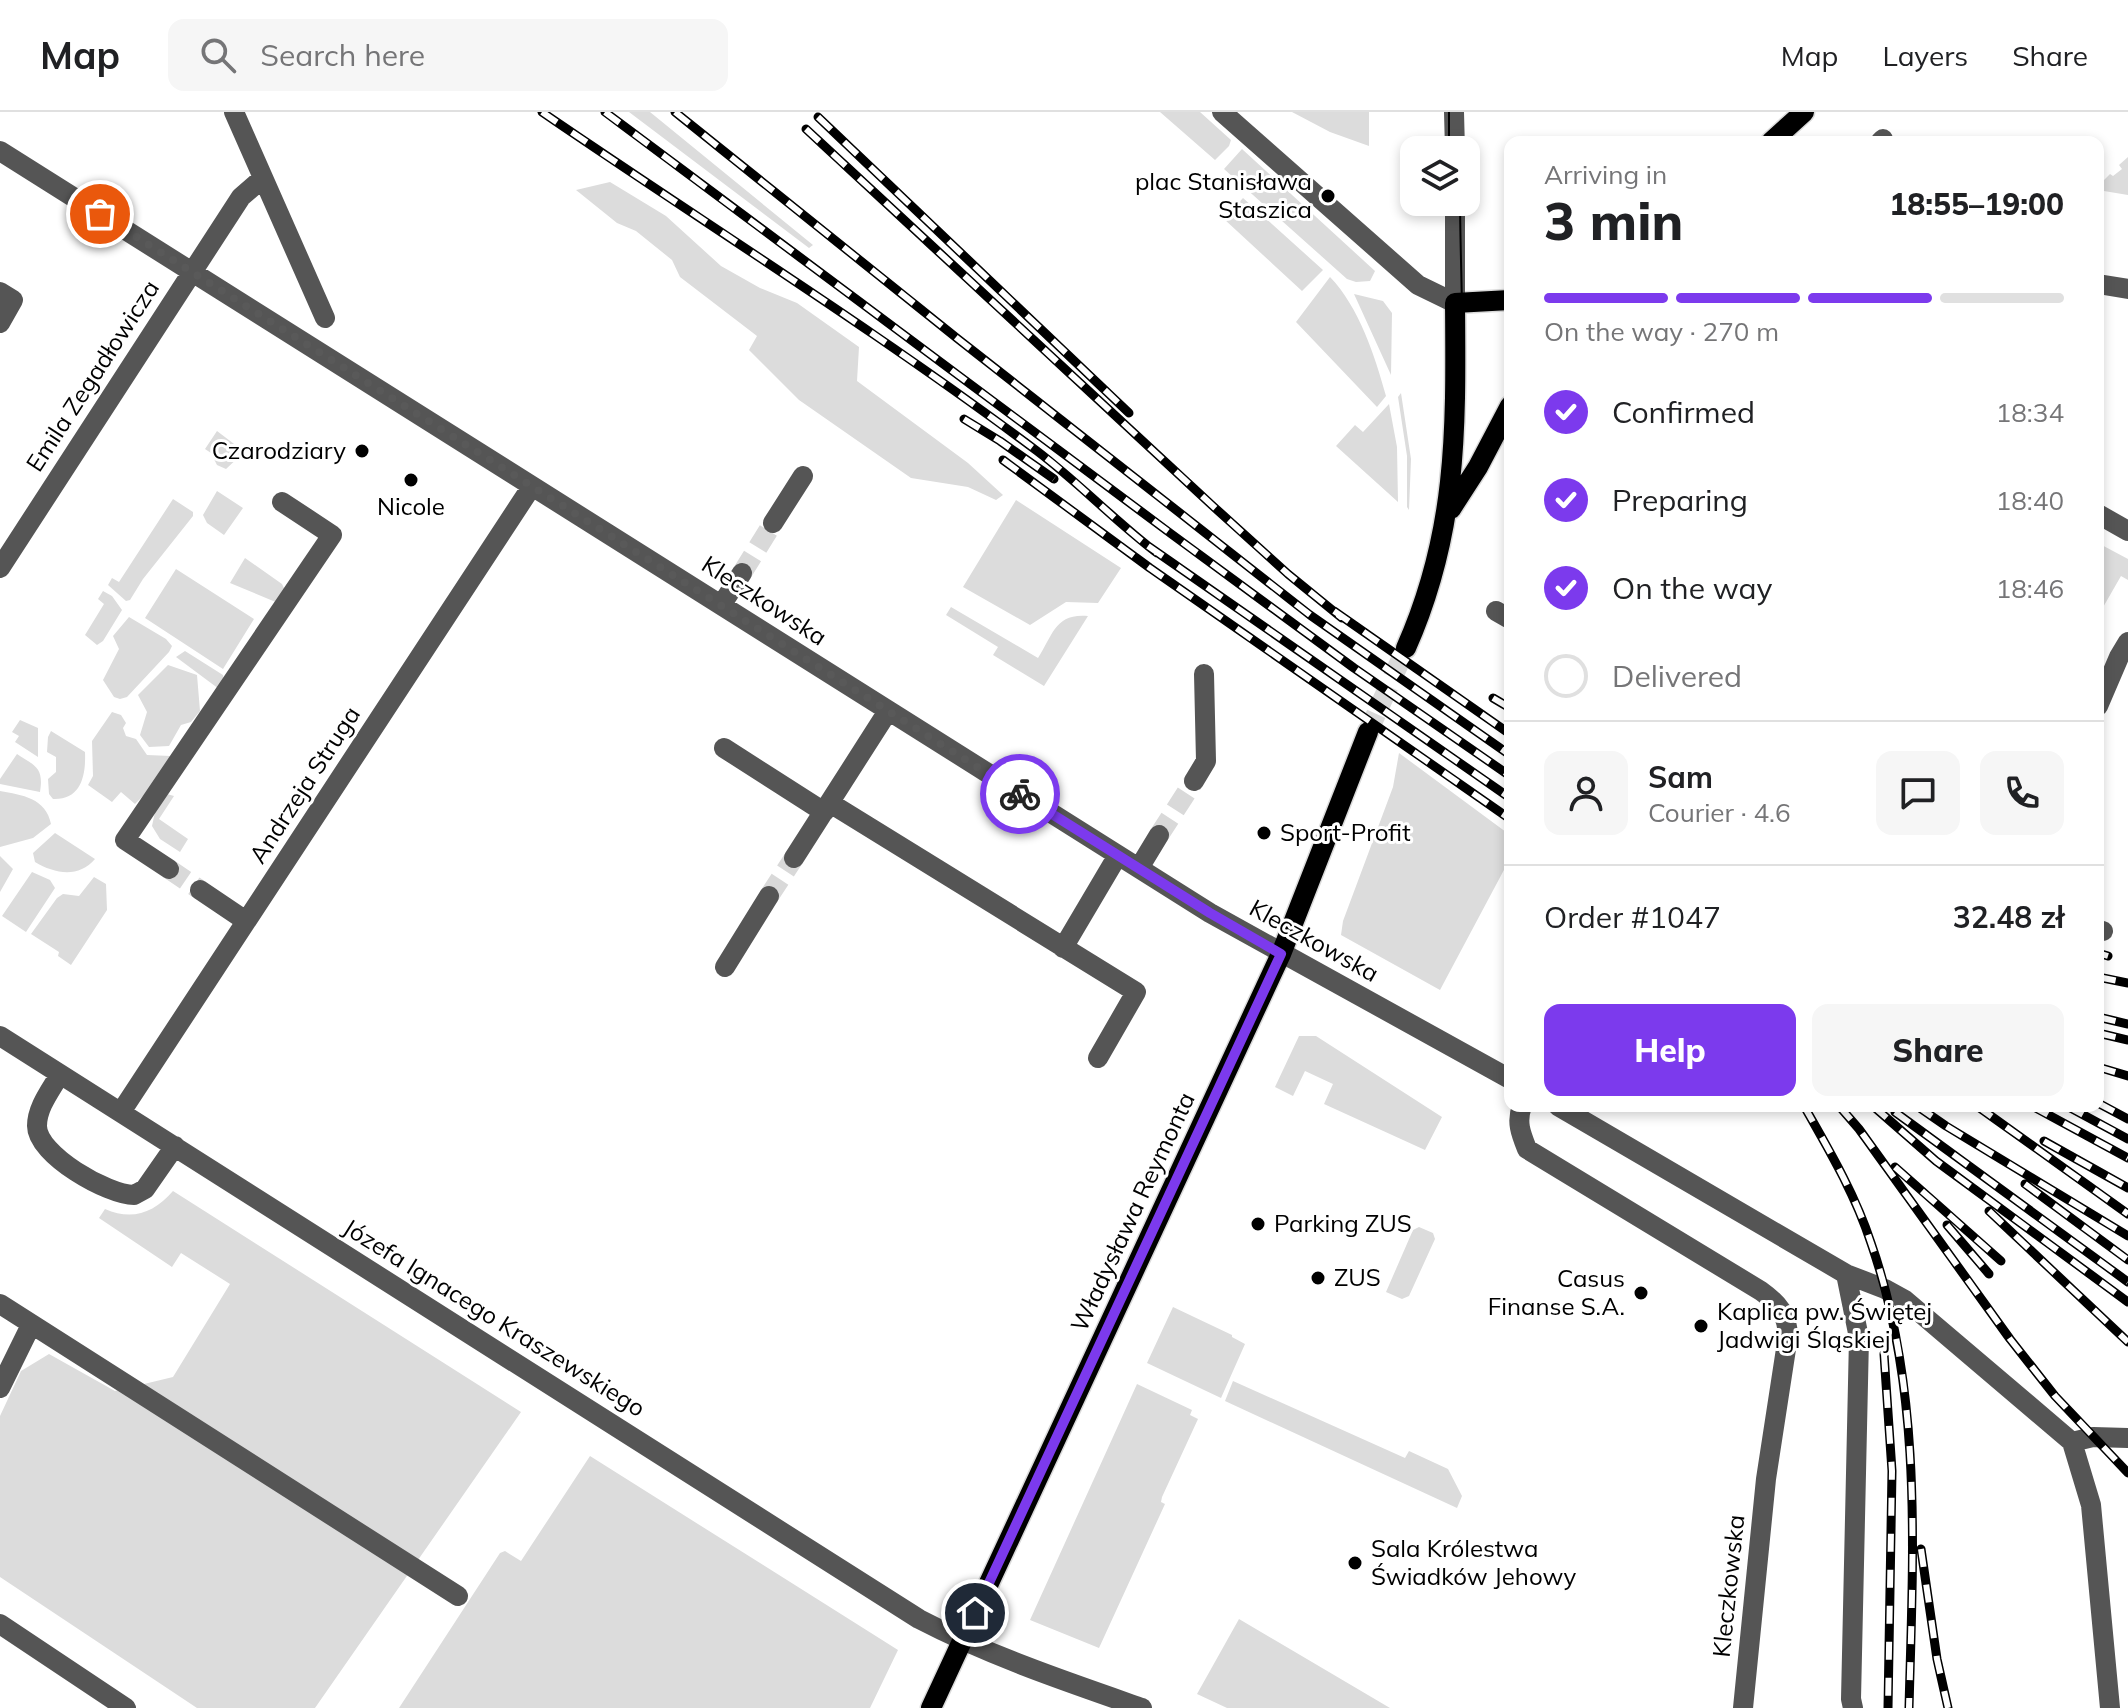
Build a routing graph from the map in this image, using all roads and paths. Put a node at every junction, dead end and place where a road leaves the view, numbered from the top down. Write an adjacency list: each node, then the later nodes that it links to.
1 (234, 112): 8 (street)
2 (1222, 112): 15 (street)
3 (1454, 112): 5 (street)
4 (1804, 112): 6 (main road)
5 (1455, 136)
6 (1778, 136)
7 (0, 151): 10 (street, Kleczkowska)
8 (263, 178): 10 (street, Emila Zegadłowicza); 16 (street)
9 (1455, 216): 15 (street)
10 (193, 270): 20 (street, Kleczkowska); 26 (street, Emila Zegadłowicza)
11 (2104, 285): 12 (street)
12 (2128, 289)
13 (0, 292): 17 (street)
14 (1504, 300): 15 (main road)
15 (1455, 303): 22 (main road)
16 (325, 318)
17 (0, 323)
18 (1504, 417): 22 (main road)
19 (803, 476): 24 (street)
20 (532, 486): 28 (street, Kleczkowska); 45 (street, Andrzeja Struga)
21 (282, 502): 42 (street)
22 (1447, 516): 30 (main road)
23 (2104, 517): 25 (street)
24 (773, 523)
25 (2128, 531)
26 (0, 568)
27 (742, 573): 28 (street)
28 (722, 604): 33 (street, Kleczkowska)
29 (2128, 642): 32 (street)
30 (1406, 648)
31 (1204, 674): 36 (street)
32 (2104, 692)
33 (888, 711): 37 (street); 39 (street, Kleczkowska)
34 (1368, 732): 47 (main road, Władysława Reymonta)
35 (724, 748): 37 (street)
36 (1194, 781)
37 (827, 808): 40 (street); 46 (street)
38 (1159, 835): 41 (street)
39 (1118, 855): 41 (street, Kleczkowska); 46 (street)
40 (794, 858)
41 (1139, 868): 47 (street, Kleczkowska)
42 (169, 869)
43 (200, 890): 45 (street)
44 (769, 896): 48 (street)
45 (246, 921): 53 (street, Andrzeja Struga)
46 (1063, 948): 50 (street)
47 (1281, 954): 52 (street, Kleczkowska); 65 (main road, Władysława Reymonta)
48 (725, 967)
49 (0, 1036): 51 (street, Józefa Ignacego Kraszewskiego)
50 (1098, 1058)
51 (60, 1074): 53 (street, Józefa Ignacego Kraszewskiego); 56 (street)
52 (1504, 1076)
53 (121, 1112): 56 (street, Józefa Ignacego Kraszewskiego)
54 (1521, 1112): 69 (street, Kleczkowska)
55 (1568, 1112): 57 (street)
56 (175, 1146): 65 (street, Józefa Ignacego Kraszewskiego)
57 (1846, 1274): 62 (street); 70 (street)
58 (0, 1304): 59 (street)
59 (31, 1325): 60 (street); 63 (street)
60 (0, 1388)
61 (2128, 1438): 62 (street)
62 (2072, 1442): 71 (street)
63 (458, 1596)
64 (0, 1624): 66 (street)
65 (962, 1641): 67 (main road, Władysława Reymonta); 68 (street, Józefa Ignacego Kraszewskiego)
66 (126, 1708)
67 (931, 1708)
68 (1142, 1708)
69 (1743, 1708)
70 (1853, 1708)
71 (2110, 1708)

